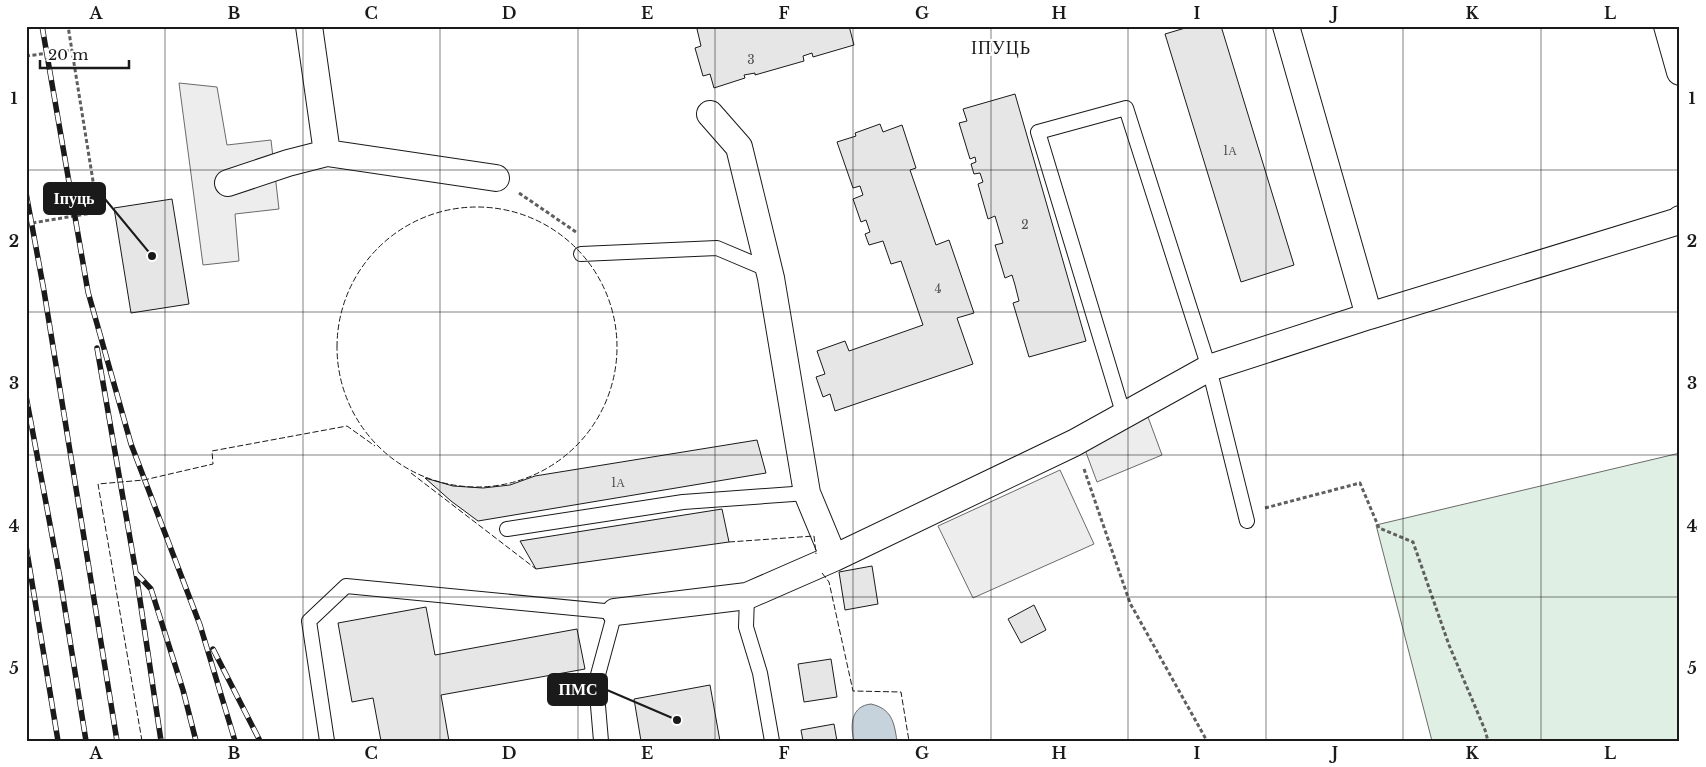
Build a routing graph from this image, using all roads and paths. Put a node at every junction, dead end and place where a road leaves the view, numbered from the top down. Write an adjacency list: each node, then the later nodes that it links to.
1 (68, 26): 5 (path)
2 (309, 26): 9 (street)
3 (1286, 26): 17 (street)
4 (1667, 26): 7 (street)
5 (72, 50): 6 (path); 13 (path)
6 (26, 56)
7 (1680, 72)
8 (710, 114): 16 (street)
9 (327, 153): 10 (street); 11 (street)
10 (496, 178): 14 (path)
11 (228, 182)
12 (1680, 219): 17 (street)
13 (26, 224)
14 (605, 253): 15 (lane); 16 (lane)
15 (581, 254)
16 (769, 270): 21 (street)
17 (1369, 316): 18 (street)
18 (1209, 368): 19 (street); 19 (lane); 22 (lane)
19 (1124, 416): 20 (street)
20 (1074, 443): 24 (street); 30 (path)
21 (807, 493): 23 (lane); 24 (street)
22 (1246, 517): 31 (path)
23 (508, 530)
24 (834, 558): 25 (street)
25 (747, 596): 26 (street); 29 (lane)
26 (615, 612): 27 (lane); 28 (lane)
27 (328, 741)
28 (601, 741)
29 (772, 741)
30 (1206, 741)
31 (1488, 741)

